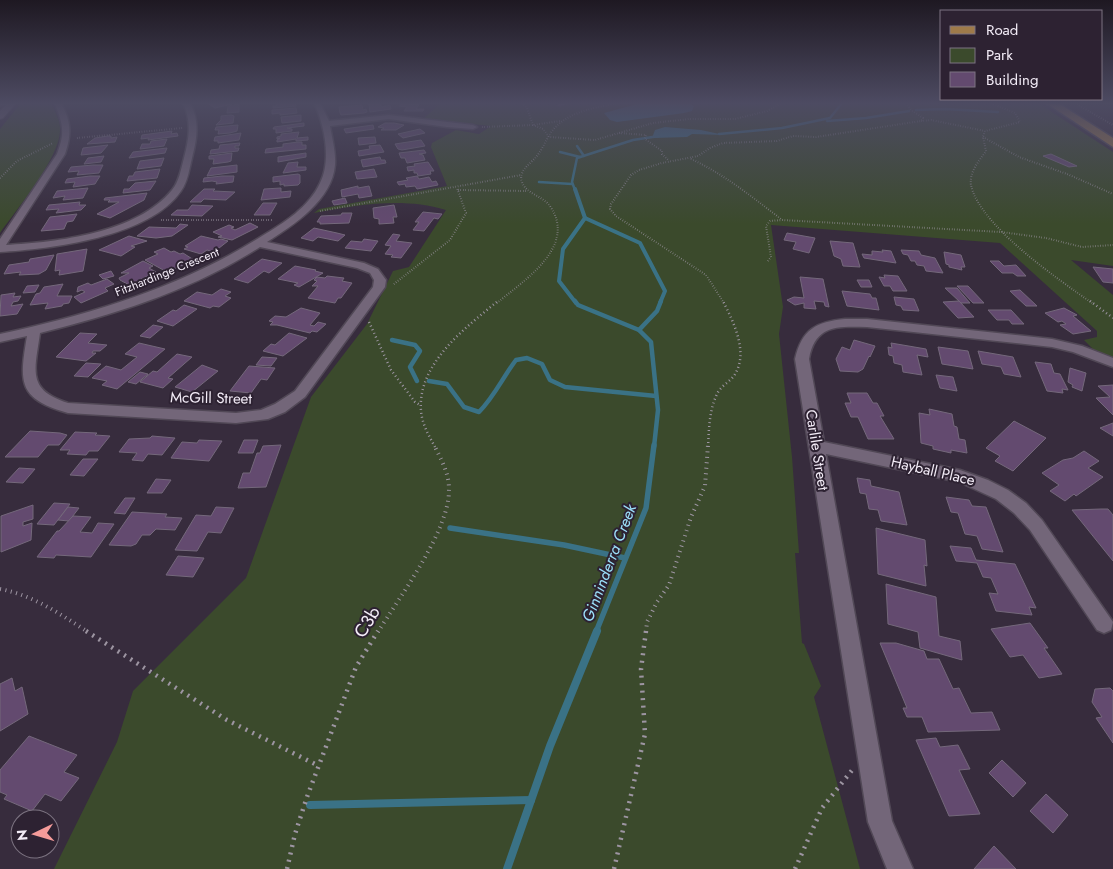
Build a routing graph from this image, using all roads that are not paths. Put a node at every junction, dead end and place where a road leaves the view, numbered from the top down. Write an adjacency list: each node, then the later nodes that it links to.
1 (65, 144): 5 (street)
2 (192, 144): 5 (street)
3 (328, 144): 4 (street, Fitzhardinge Crescent)
4 (260, 244): 6 (street, Fitzhardinge Crescent); 6 (street, McGill Street)
5 (0, 248)
6 (34, 331): 7 (street, Fitzhardinge Crescent)
7 (0, 338)
8 (1113, 363): 9 (street, Carlile Street)
9 (816, 446): 10 (street, Hayball Place); 11 (street, Carlile Street)
10 (1104, 624)
11 (900, 869)

